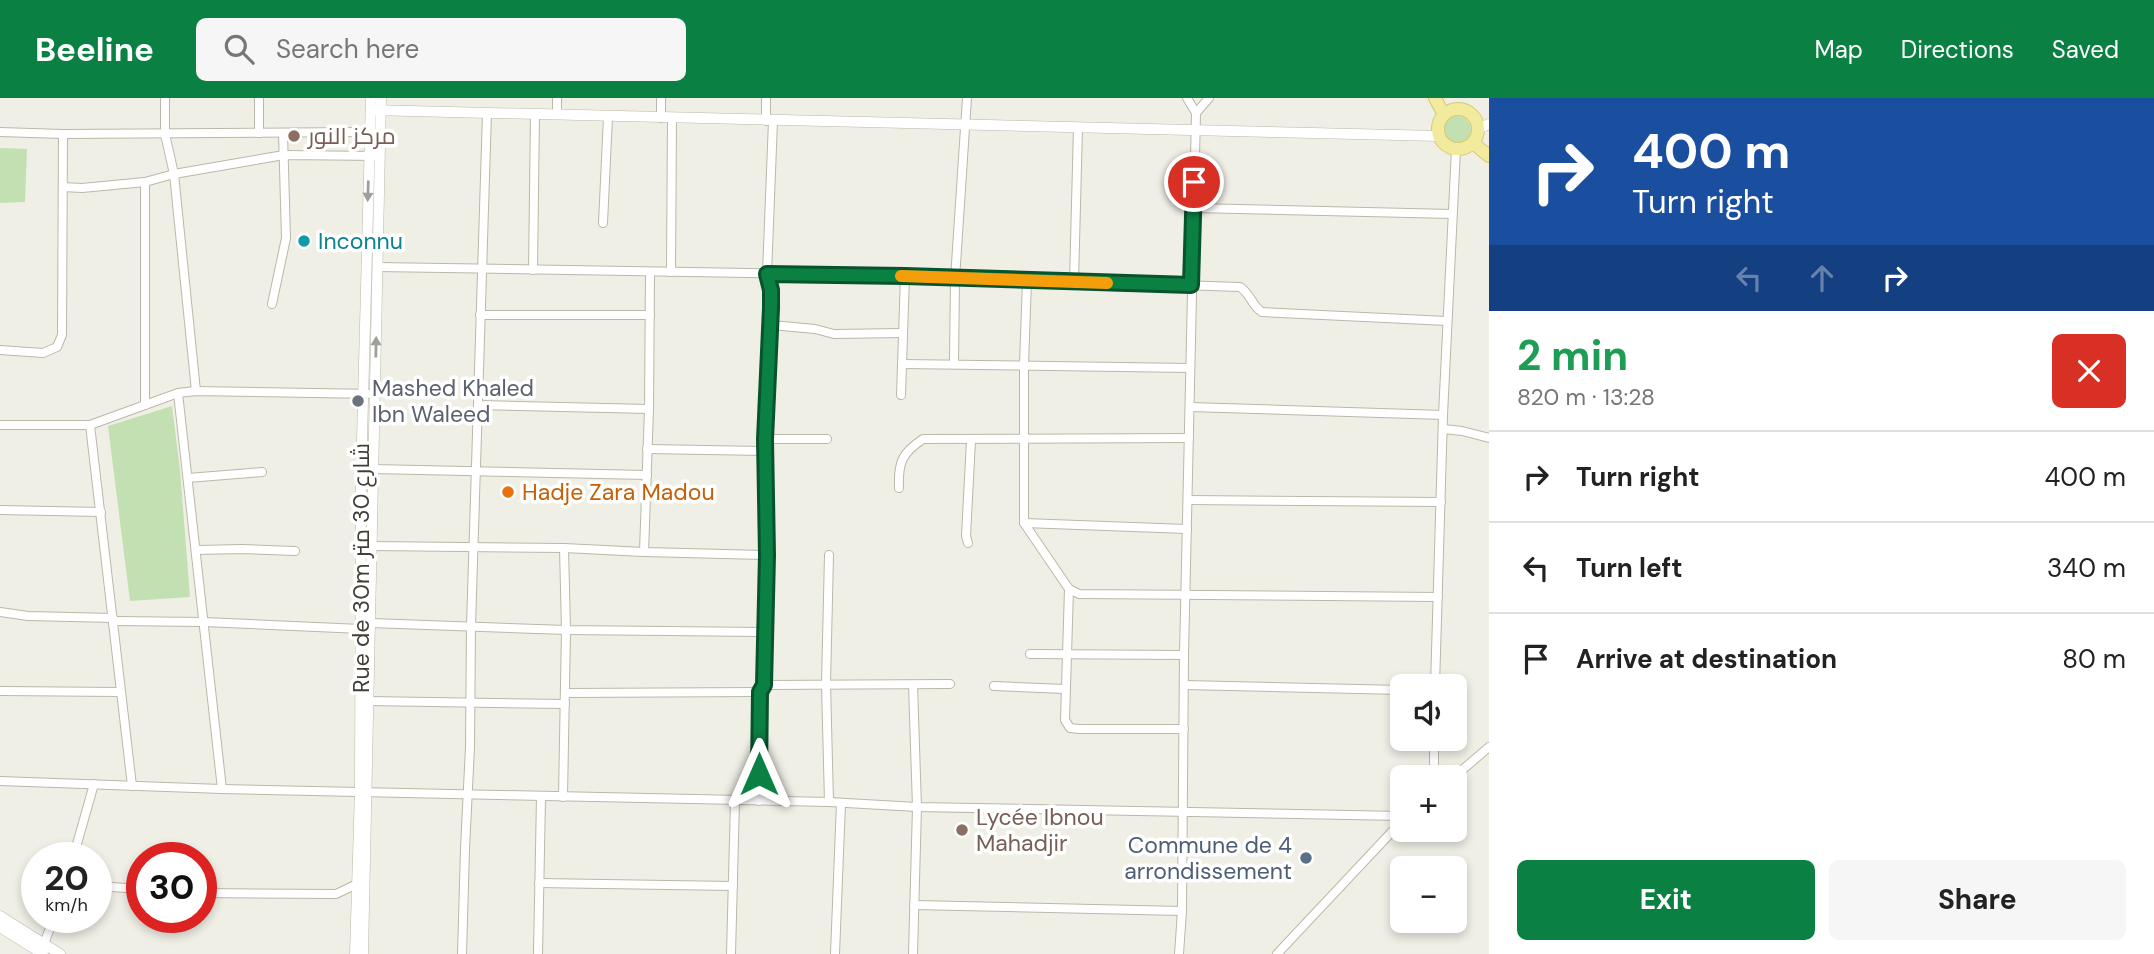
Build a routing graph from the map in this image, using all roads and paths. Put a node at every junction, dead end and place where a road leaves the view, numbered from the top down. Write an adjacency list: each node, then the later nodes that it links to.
1 (165, 98): 31 (street)
2 (259, 98): 28 (street)
3 (371, 98): 13 (street, Rue de 30m شارع 30 متر)
4 (381, 98): 13 (street, Rue de 30m شارع 30 متر)
5 (557, 98): 17 (street)
6 (661, 98): 20 (street)
7 (766, 98): 21 (street)
8 (967, 98): 22 (street)
9 (1187, 98): 15 (street)
10 (1209, 98): 15 (street)
11 (1435, 98): 18 (main road)
12 (1453, 103): 18 (main road); 27 (main road)
13 (376, 110): 14 (street); 26 (street, Rue de 30m شارع 30 متر); 36 (street, Rue de 30m شارع 30 متر)
14 (487, 113): 16 (street); 45 (street)
15 (1196, 113): 24 (street)
16 (535, 115): 17 (street); 46 (street)
17 (556, 115): 19 (street)
18 (1444, 115): 32 (main road)
19 (608, 117): 20 (street); 43 (street)
20 (667, 118): 21 (street); 48 (street)
21 (769, 121): 22 (street); 49 (street)
22 (965, 125): 23 (street); 51 (street)
23 (1078, 127): 24 (street); 53 (street)
24 (1195, 129): 32 (street); 41 (street)
25 (0, 132): 30 (street)
26 (370, 132): 29 (street); 36 (street, Rue de 30m شارع 30 متر)
27 (1480, 132): 33 (main road); 34 (main road); 37 (main road)
28 (259, 133): 29 (street); 31 (street)
29 (283, 133): 35 (street)
30 (63, 134): 31 (street); 40 (street)
31 (165, 134): 38 (street)
32 (1439, 136): 34 (main road)
33 (1489, 142)
34 (1456, 149): 42 (street)
35 (284, 155): 36 (street); 38 (street); 55 (street)
36 (375, 155): 44 (street, Rue de 30m شارع 30 متر); 68 (street, Rue de 30m شارع 30 متر, one-way to 68)
37 (1489, 156)
38 (174, 174): 39 (street); 66 (street)
39 (145, 182): 40 (street); 71 (street)
40 (62, 187): 61 (street)
41 (1194, 208): 42 (street); 54 (street)
42 (1452, 214): 58 (street)
43 (603, 223)
44 (377, 267): 45 (street); 69 (street, Rue de 30m شارع 30 متر, one-way to 44)
45 (481, 270): 46 (street); 56 (street)
46 (533, 270): 47 (street)
47 (650, 272): 48 (street); 57 (street)
48 (671, 272): 49 (street)
49 (767, 274): 50 (street); 59 (street)
50 (905, 276): 51 (street); 60 (street)
51 (955, 279): 52 (street); 62 (street)
52 (1027, 281): 53 (street); 64 (street)
53 (1074, 282): 54 (street)
54 (1191, 285): 58 (street); 65 (street)
55 (272, 304)
56 (480, 315): 57 (street); 72 (street)
57 (650, 316): 74 (street)
58 (1447, 321): 75 (street)
59 (771, 325): 60 (street); 81 (street)
60 (903, 333): 63 (street)
61 (0, 350)
62 (954, 363): 63 (street); 64 (street)
63 (902, 364): 70 (street)
64 (1024, 365): 65 (street); 83 (street)
65 (1190, 369): 73 (street)
66 (197, 391): 67 (street); 68 (street)
67 (178, 393): 71 (street); 91 (street)
68 (363, 394): 69 (street); 116 (street, Rue de 30m شارع 30 متر)
69 (375, 394): 87 (street, Rue de 30m شارع 30 متر)
70 (901, 395)
71 (145, 405): 77 (street)
72 (478, 405): 74 (street); 88 (street)
73 (1190, 407): 75 (street); 79 (street)
74 (649, 409): 85 (street)
75 (1443, 415): 78 (street)
76 (0, 425): 77 (street)
77 (90, 425): 96 (street)
78 (1444, 429): 80 (street); 94 (street)
79 (1189, 438): 83 (street); 93 (street)
80 (1489, 438)
81 (765, 439): 82 (street); 86 (street)
82 (827, 439)
83 (1024, 439): 84 (street); 97 (street)
84 (971, 440): 92 (street); 99 (street)
85 (647, 449): 86 (street); 90 (street)
86 (765, 452): 106 (street)
87 (373, 469): 88 (street); 100 (street, Rue de 30m شارع 30 متر)
88 (476, 471): 90 (street); 101 (street)
89 (262, 472): 91 (street)
90 (647, 475): 105 (street)
91 (188, 478): 103 (street)
92 (899, 488)
93 (1188, 500): 94 (street); 98 (street)
94 (1441, 502): 110 (street)
95 (0, 510): 96 (street)
96 (101, 512): 112 (street)
97 (1024, 523): 98 (street); 108 (street)
98 (1187, 529): 109 (street)
99 (968, 543)
100 (371, 545): 101 (street); 114 (street, Rue de 30m شارع 30 متر)
101 (474, 548): 102 (street); 115 (street)
102 (564, 548): 105 (street); 117 (street)
103 (196, 550): 104 (street); 113 (street)
104 (295, 551)
105 (643, 552): 106 (street)
106 (767, 555): 118 (street)
107 (829, 555): 123 (street)
108 (1069, 589): 109 (street); 120 (street)
109 (1186, 596): 110 (street); 121 (street)
110 (1438, 597): 122 (street)
111 (0, 612): 112 (street)
112 (113, 619): 113 (street); 132 (street)
113 (204, 622): 116 (street); 143 (street)
114 (370, 623): 115 (street); 134 (street, Rue de 30m شارع 30 متر)
115 (471, 626): 117 (street); 135 (street)
116 (361, 629): 144 (street, Rue de 30m شارع 30 متر)
117 (566, 630): 118 (street); 133 (street)
118 (765, 632): 128 (street)
119 (1030, 654): 120 (street)
120 (1065, 654): 121 (street); 129 (street)
121 (1184, 655): 126 (street)
122 (1435, 674)
123 (826, 684): 125 (street); 128 (street); 150 (street)
124 (950, 684): 125 (street)
125 (913, 685): 152 (street)
126 (1185, 685): 130 (street); 137 (street)
127 (994, 686): 129 (street)
128 (762, 689): 133 (street); 149 (street)
129 (1065, 689): 137 (street)
130 (1390, 690)
131 (0, 691): 132 (street)
132 (121, 692): 142 (street)
133 (566, 693): 136 (street)
134 (368, 701): 135 (street); 144 (street, Rue de 30m شارع 30 متر)
135 (471, 702): 136 (street); 145 (street)
136 (565, 704): 147 (street)
137 (1184, 729): 153 (street)
138 (1489, 747): 139 (street)
139 (1467, 766)
140 (0, 781): 141 (street)
141 (94, 785): 142 (street); 156 (street)
142 (132, 786): 143 (street)
143 (222, 789): 144 (street)
144 (364, 791): 145 (street); 158 (street, Rue de 30m شارع 30 متر); 169 (street, Rue de 30m شارع 30 متر)
145 (468, 794): 146 (street); 170 (street)
146 (541, 797): 147 (street); 157 (street)
147 (563, 797): 148 (street)
148 (735, 800): 149 (street); 159 (street); 159 (street)
149 (759, 801): 150 (street)
150 (829, 802): 151 (street)
151 (841, 803): 152 (street); 172 (street)
152 (917, 807): 153 (street); 161 (street)
153 (1183, 811): 154 (street); 162 (street)
154 (1390, 816)
155 (1390, 834): 175 (street)
156 (78, 842)
157 (540, 883): 159 (street); 171 (street)
158 (357, 884): 160 (street); 168 (street, Rue de 30m شارع 30 متر)
159 (733, 886)
160 (217, 893)
161 (914, 905): 162 (street); 173 (street)
162 (1182, 911): 174 (street)
163 (0, 916): 166 (street)
164 (0, 927): 166 (street)
165 (47, 933): 166 (street)
166 (39, 950): 167 (street)
167 (60, 954)
168 (355, 954)
169 (363, 954)
170 (462, 954)
171 (538, 954)
172 (835, 954)
173 (913, 954)
174 (1179, 954)
175 (1277, 954)

